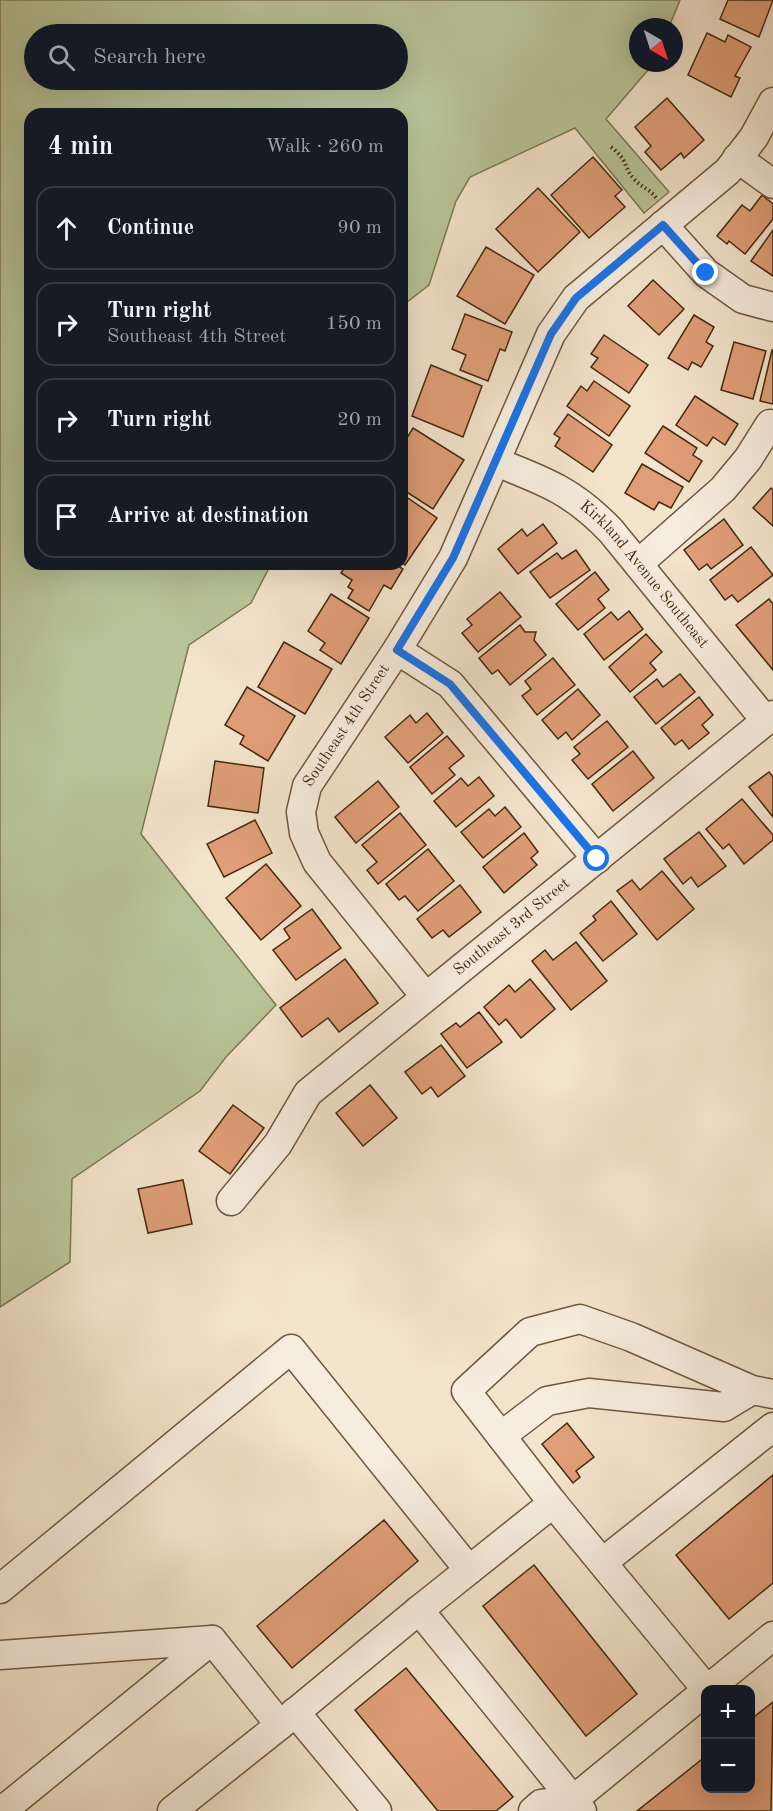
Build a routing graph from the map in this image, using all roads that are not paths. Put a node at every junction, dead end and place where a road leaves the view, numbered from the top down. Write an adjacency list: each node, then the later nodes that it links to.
1 (773, 102): 2 (street, Southeast 4th Street)
2 (737, 158): 3 (street); 4 (street, Southeast 4th Street)
3 (773, 184)
4 (667, 222): 5 (street); 7 (street, Southeast 4th Street)
5 (773, 308)
6 (770, 424): 8 (street)
7 (496, 462): 8 (street, Kirkland Avenue Southeast); 9 (street, Southeast 4th Street)
8 (638, 564): 10 (street, Kirkland Avenue Southeast)
9 (397, 650): 11 (street); 12 (street, Southeast 4th Street)
10 (770, 718): 11 (street, Southeast 3rd Street)
11 (597, 859): 12 (street, Southeast 3rd Street)
12 (425, 996): 13 (street, Southeast 3rd Street)
13 (231, 1202)
14 (763, 1392): 16 (street); 16 (street)
15 (773, 1427): 18 (street)
16 (501, 1436): 17 (street)
17 (554, 1503): 18 (street); 19 (street)
18 (603, 1562): 25 (street)
19 (469, 1570): 20 (street); 21 (street)
20 (0, 1590)
21 (419, 1610): 28 (street); 29 (street)
22 (773, 1636): 26 (street)
23 (212, 1640): 24 (street); 28 (street); 30 (street)
24 (0, 1654)
25 (703, 1685)
26 (713, 1685)
27 (701, 1695): 29 (street)
28 (287, 1718): 31 (street); 32 (street)
29 (578, 1806): 33 (street)
30 (2, 1811)
31 (172, 1811)
32 (378, 1811)
33 (533, 1811)

